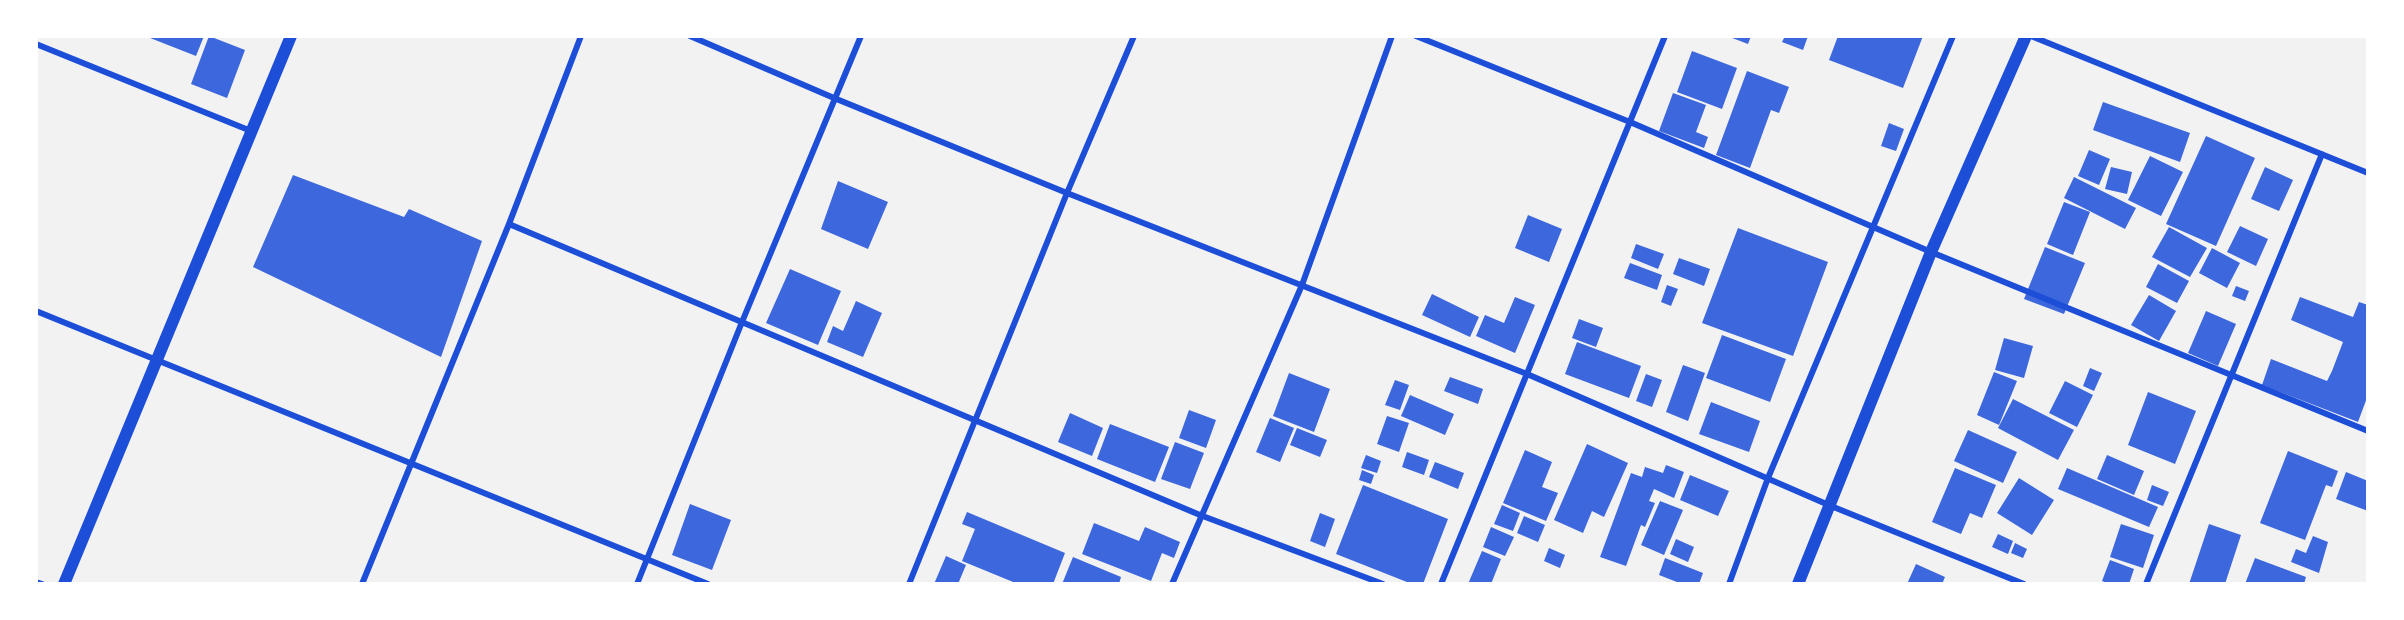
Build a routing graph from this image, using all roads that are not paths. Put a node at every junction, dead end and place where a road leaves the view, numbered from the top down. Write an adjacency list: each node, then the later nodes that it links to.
1 (291, 36): 15 (main road)
2 (581, 36): 19 (street)
3 (690, 36): 13 (street)
4 (861, 36): 13 (street)
5 (1134, 36): 18 (street)
6 (1392, 36): 22 (street)
7 (1416, 36): 14 (street)
8 (1665, 36): 14 (street)
9 (1953, 36): 20 (street)
10 (2026, 36): 21 (main road)
11 (2031, 36): 16 (street)
12 (36, 44): 15 (street)
13 (834, 98): 18 (street); 24 (street)
14 (1630, 122): 20 (street); 26 (street)
15 (251, 131): 25 (main road)
16 (2322, 154): 17 (street); 27 (street)
17 (2368, 173)
18 (1067, 193): 22 (street); 28 (street)
19 (509, 224): 24 (street); 30 (street)
20 (1872, 226): 21 (street); 31 (street)
21 (1931, 252): 27 (street); 32 (main road)
22 (1302, 285): 26 (street); 33 (street)
23 (36, 311): 25 (street)
24 (742, 322): 28 (street); 34 (street)
25 (157, 360): 30 (street); 37 (main road)
26 (1527, 374): 31 (street); 44 (street)
27 (2232, 376): 29 (street); 48 (street)
28 (976, 420): 33 (street); 41 (street)
29 (2368, 431)
30 (412, 463): 34 (street); 38 (street)
31 (1768, 478): 32 (street); 45 (street)
32 (1831, 506): 46 (main road); 47 (street)
33 (1200, 515): 42 (street); 43 (street)
34 (647, 559): 39 (street); 40 (street)
35 (36, 582): 36 (street)
36 (42, 584)
37 (64, 584)
38 (362, 584)
39 (638, 584)
40 (708, 584)
41 (909, 584)
42 (1172, 584)
43 (1383, 584)
44 (1441, 584)
45 (1729, 584)
46 (1798, 584)
47 (2024, 584)
48 (2146, 584)

